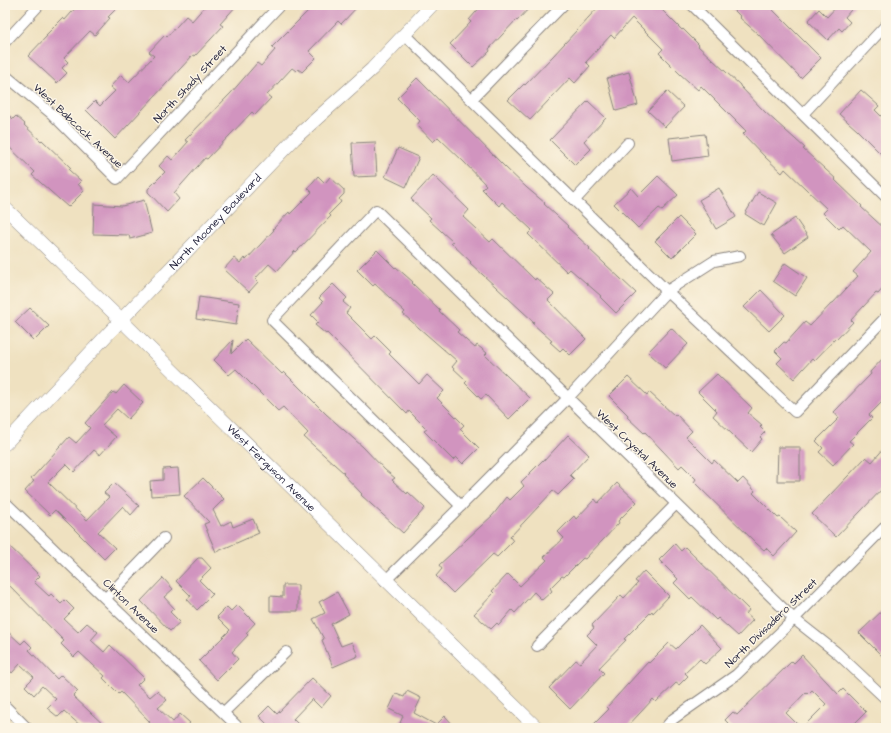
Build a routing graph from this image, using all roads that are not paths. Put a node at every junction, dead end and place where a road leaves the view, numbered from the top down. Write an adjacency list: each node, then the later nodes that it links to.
1 (39, 5): 8 (street)
2 (280, 5): 13 (street, North Shady Street)
3 (432, 5): 7 (street, North Mooney Boulevard)
4 (563, 5): 10 (street)
5 (692, 5): 11 (street)
6 (886, 26): 11 (street)
7 (405, 35): 10 (street); 20 (street, North Mooney Boulevard)
8 (5, 42)
9 (5, 75): 13 (street, West Babcock Avenue)
10 (472, 99): 15 (street)
11 (802, 114): 14 (street)
12 (628, 143): 15 (street)
13 (117, 179)
14 (886, 197)
15 (575, 200): 18 (street)
16 (5, 208): 20 (street, West Ferguson Avenue)
17 (740, 256): 18 (street)
18 (667, 290): 19 (street); 21 (street)
19 (886, 317)
20 (121, 320): 22 (street, North Mooney Boulevard); 28 (street, West Ferguson Avenue)
21 (568, 398): 24 (street, West Crystal Avenue); 25 (street); 25 (street, West Crystal Avenue)
22 (5, 444)
23 (5, 502): 29 (street, Clinton Avenue)
24 (676, 504): 30 (street, West Crystal Avenue); 31 (street)
25 (461, 506): 28 (street)
26 (886, 526): 30 (street, North Divisadero Street)
27 (164, 538): 29 (street)
28 (385, 581): 38 (street, West Ferguson Avenue)
29 (106, 598): 35 (street, Clinton Avenue)
30 (794, 619): 33 (street, West Crystal Avenue); 39 (street, North Divisadero Street)
31 (537, 646)
32 (286, 652): 35 (street)
33 (886, 699)
34 (5, 706): 36 (street)
35 (224, 712): 37 (street, Clinton Avenue)
36 (27, 728)
37 (239, 728)
38 (537, 728)
39 (665, 728)

